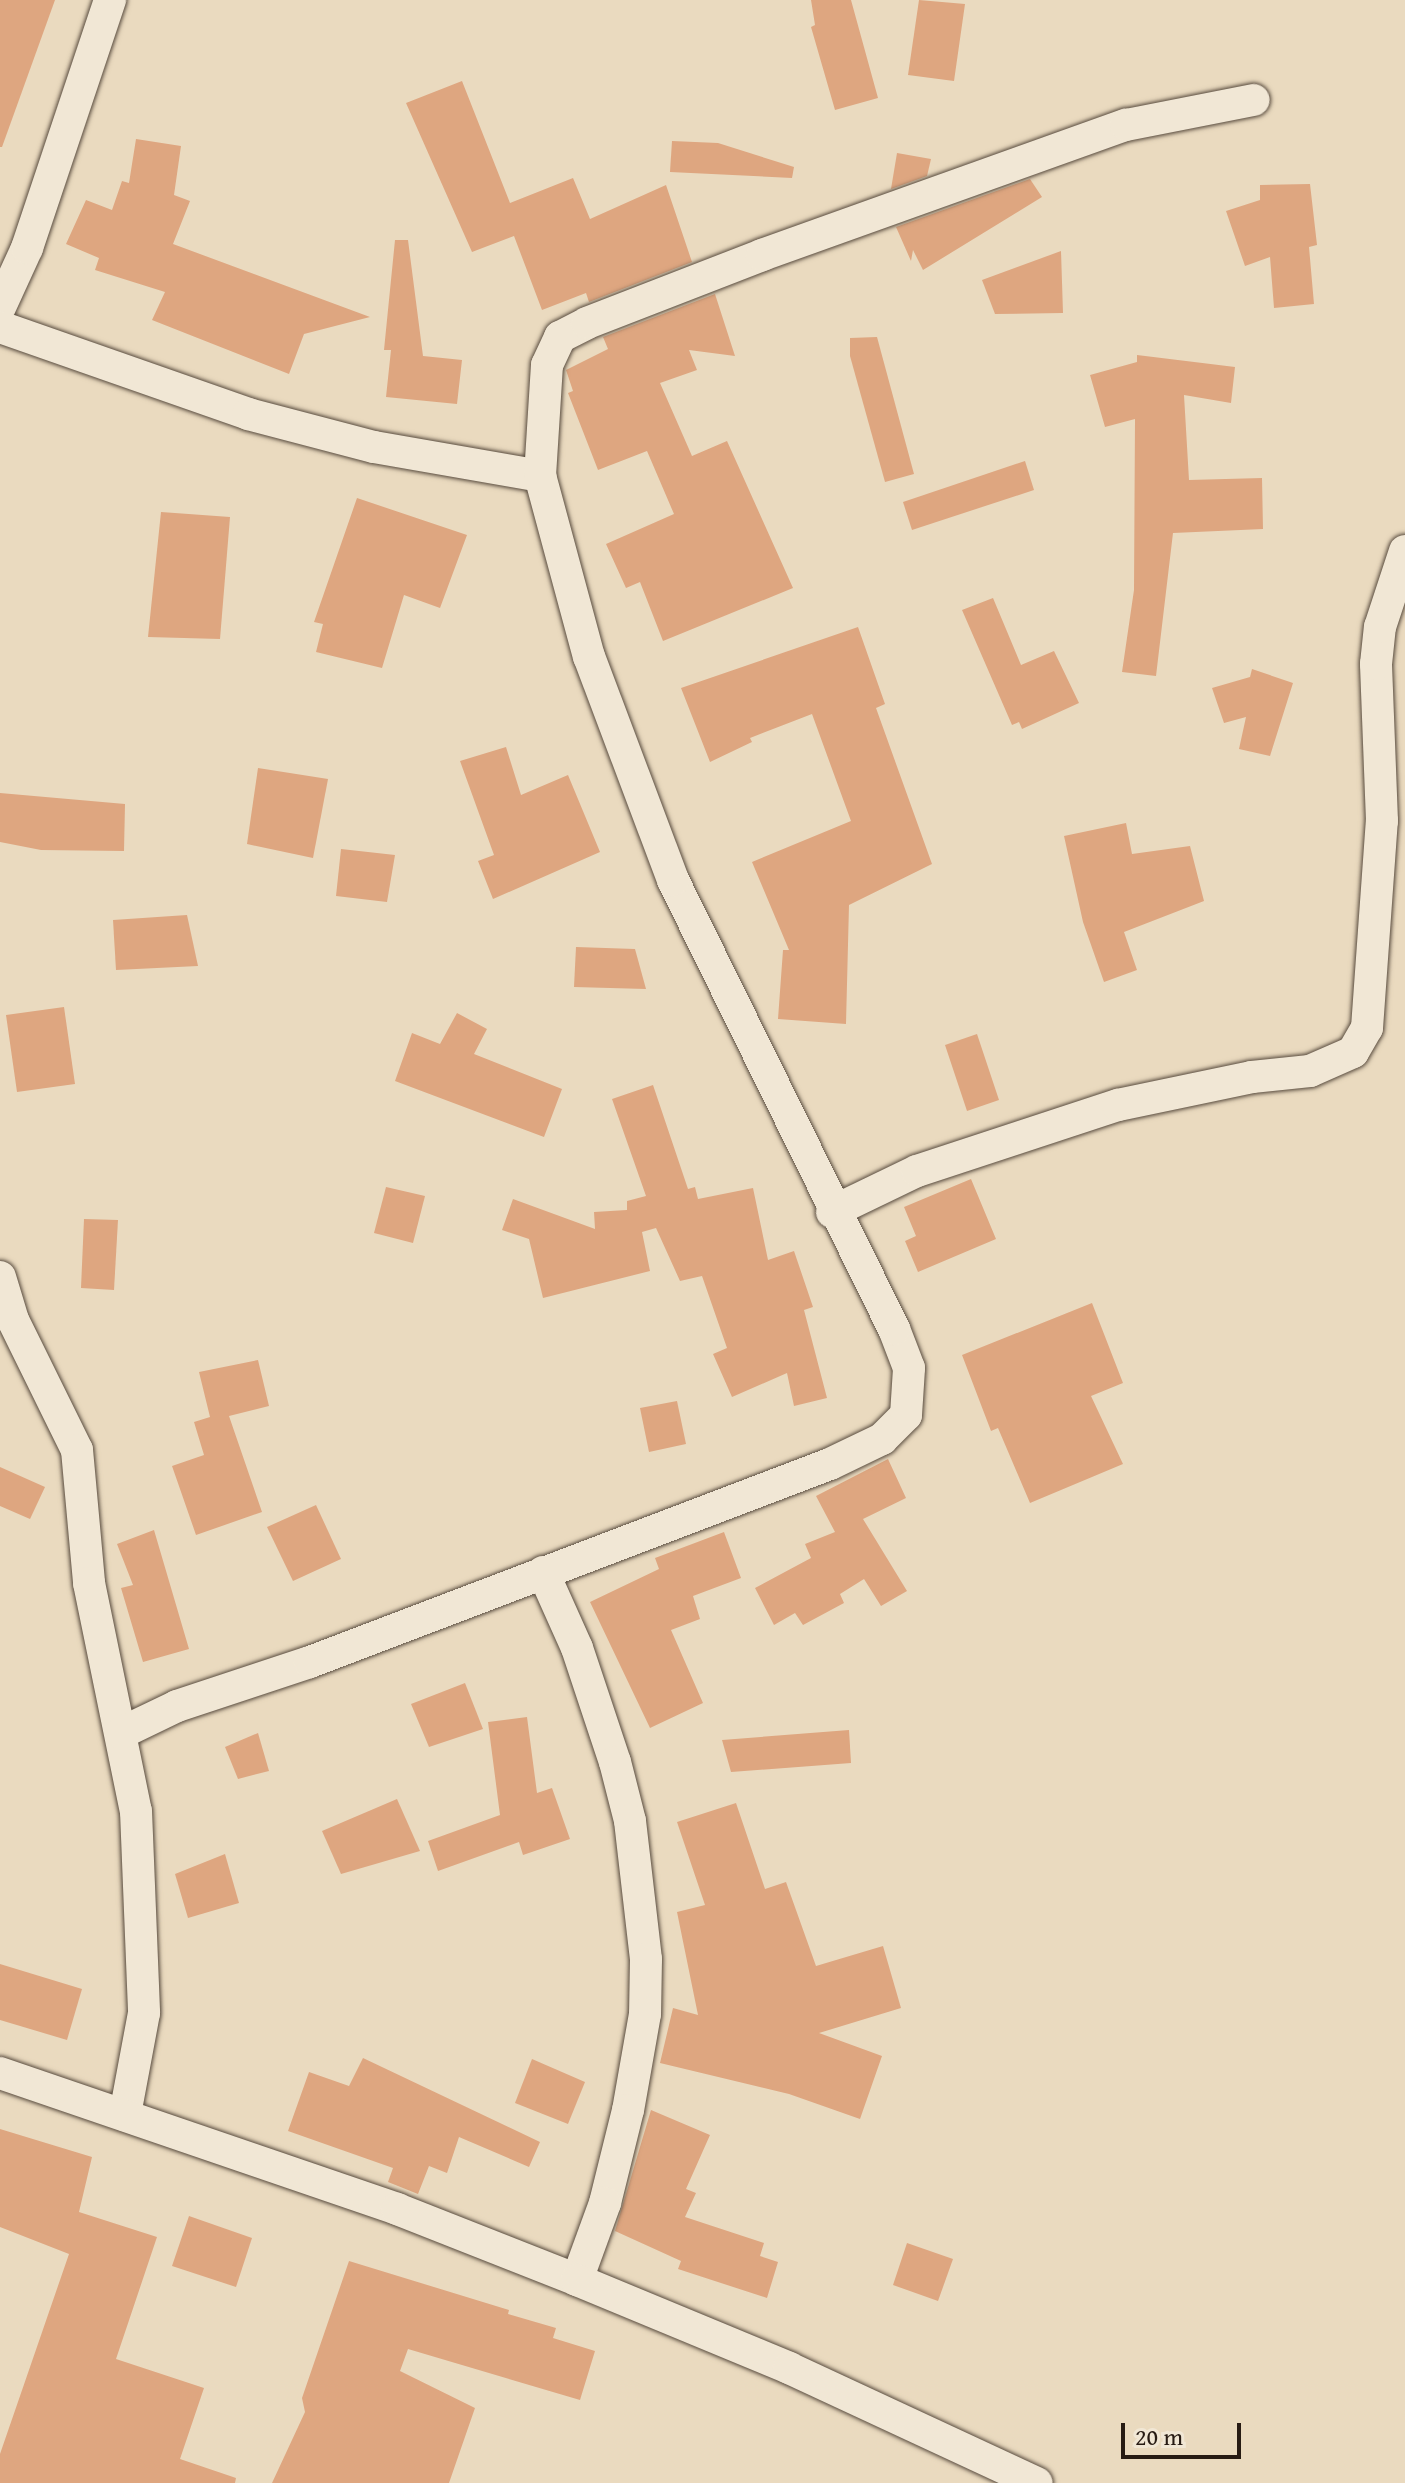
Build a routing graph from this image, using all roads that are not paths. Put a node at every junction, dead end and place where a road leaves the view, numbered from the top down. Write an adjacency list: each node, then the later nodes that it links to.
1 (110, 0): 3 (street)
2 (1254, 100): 5 (street)
3 (0, 307)
4 (0, 327): 5 (street)
5 (540, 476): 7 (street)
6 (1405, 551): 7 (street)
7 (832, 1212): 9 (street)
8 (0, 1277): 10 (street)
9 (543, 1572): 10 (street); 13 (street)
10 (121, 1733): 12 (street)
11 (0, 2073): 12 (street)
12 (125, 2115): 13 (street)
13 (577, 2280): 14 (street)
14 (1037, 2483)

